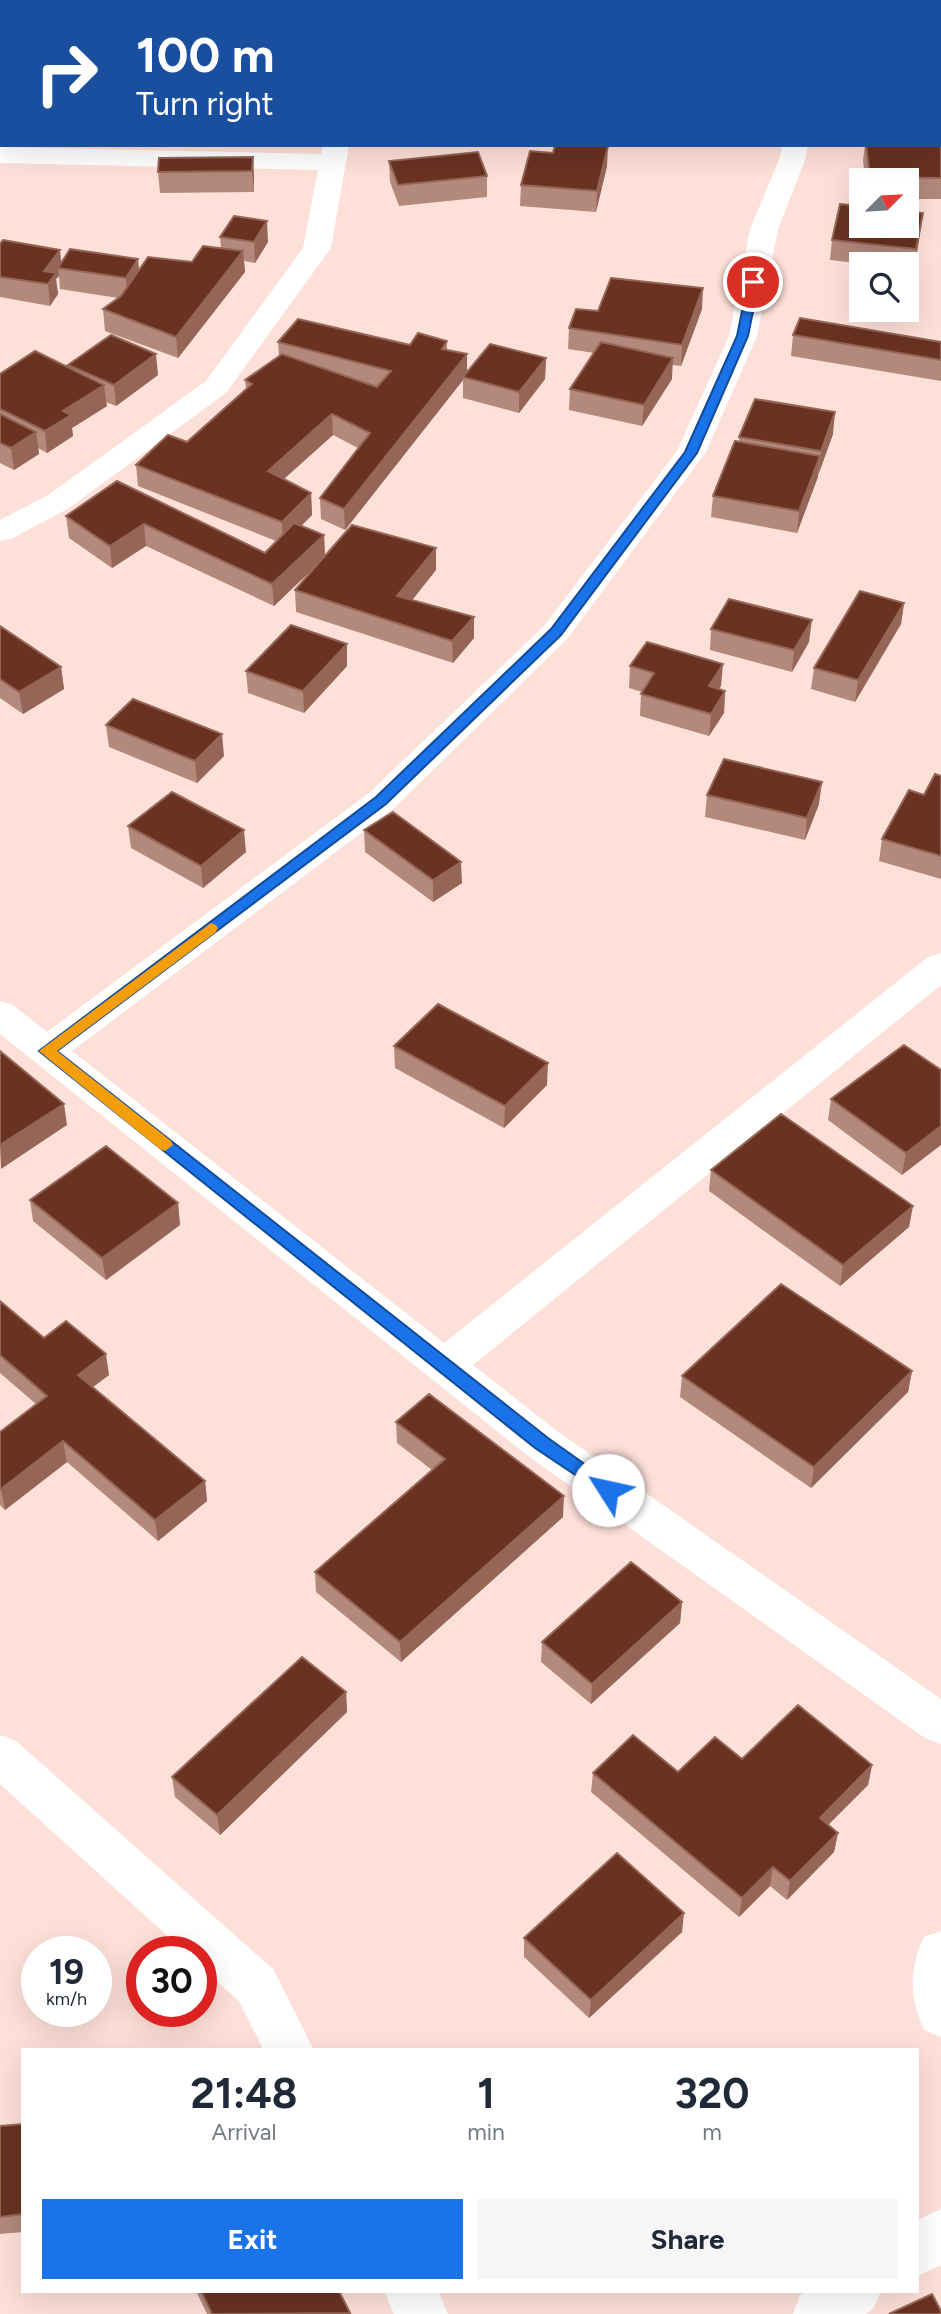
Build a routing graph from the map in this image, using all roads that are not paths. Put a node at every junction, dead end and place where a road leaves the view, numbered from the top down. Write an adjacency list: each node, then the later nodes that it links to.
1 (795, 147): 7 (street)
2 (334, 153): 3 (street); 4 (street)
3 (0, 155)
4 (0, 532)
5 (941, 966): 8 (street)
6 (0, 1014): 7 (street)
7 (47, 1051): 8 (street)
8 (444, 1366): 9 (street)
9 (941, 1724)
10 (0, 1755): 13 (street)
11 (941, 1953): 12 (street)
12 (941, 2014)
13 (288, 2048)
14 (941, 2235): 15 (street)
15 (919, 2249)
16 (412, 2293): 18 (street)
17 (852, 2293): 19 (street)
18 (422, 2314)
19 (819, 2314)

